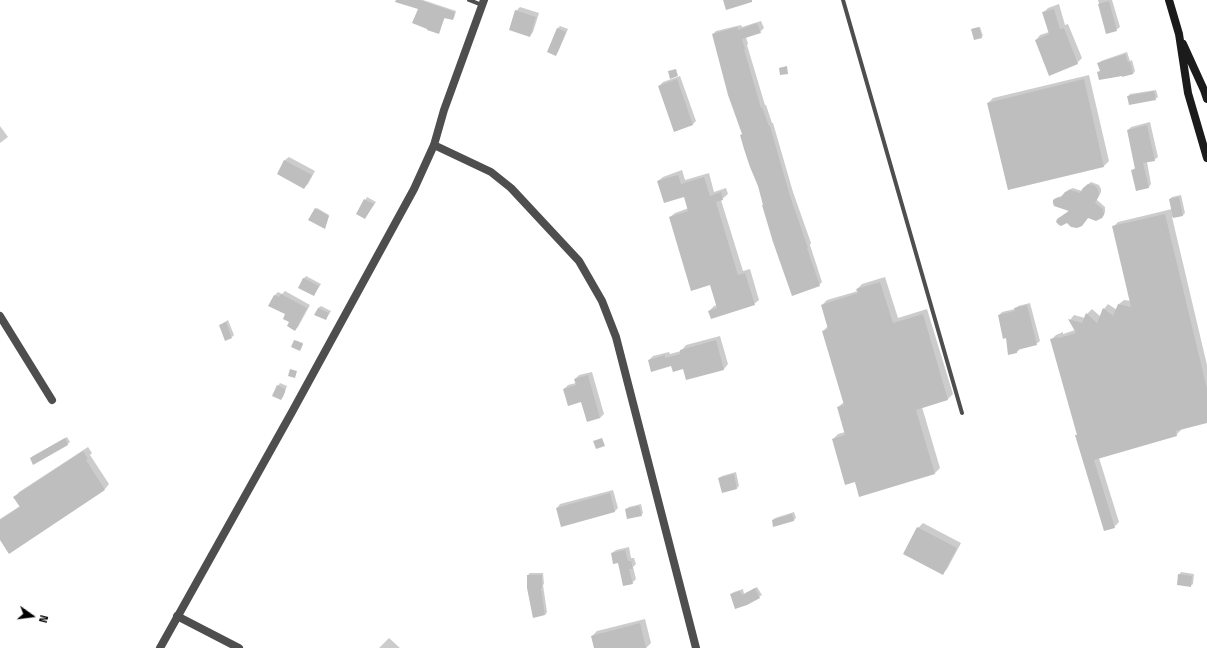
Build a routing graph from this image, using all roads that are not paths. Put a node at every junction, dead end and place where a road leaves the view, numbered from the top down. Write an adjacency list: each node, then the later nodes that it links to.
1 (469, 0): 4 (lane)
2 (843, 0): 11 (lane)
3 (1169, 0): 5 (main road)
4 (483, 2): 7 (street)
5 (1179, 34): 6 (main road); 8 (main road)
6 (1207, 99)
7 (434, 145): 12 (street); 15 (street)
8 (1207, 158)
9 (0, 316): 10 (street)
10 (52, 400)
11 (962, 413)
12 (177, 616): 13 (street); 14 (street)
13 (160, 648)
14 (239, 648)
15 (696, 648)

